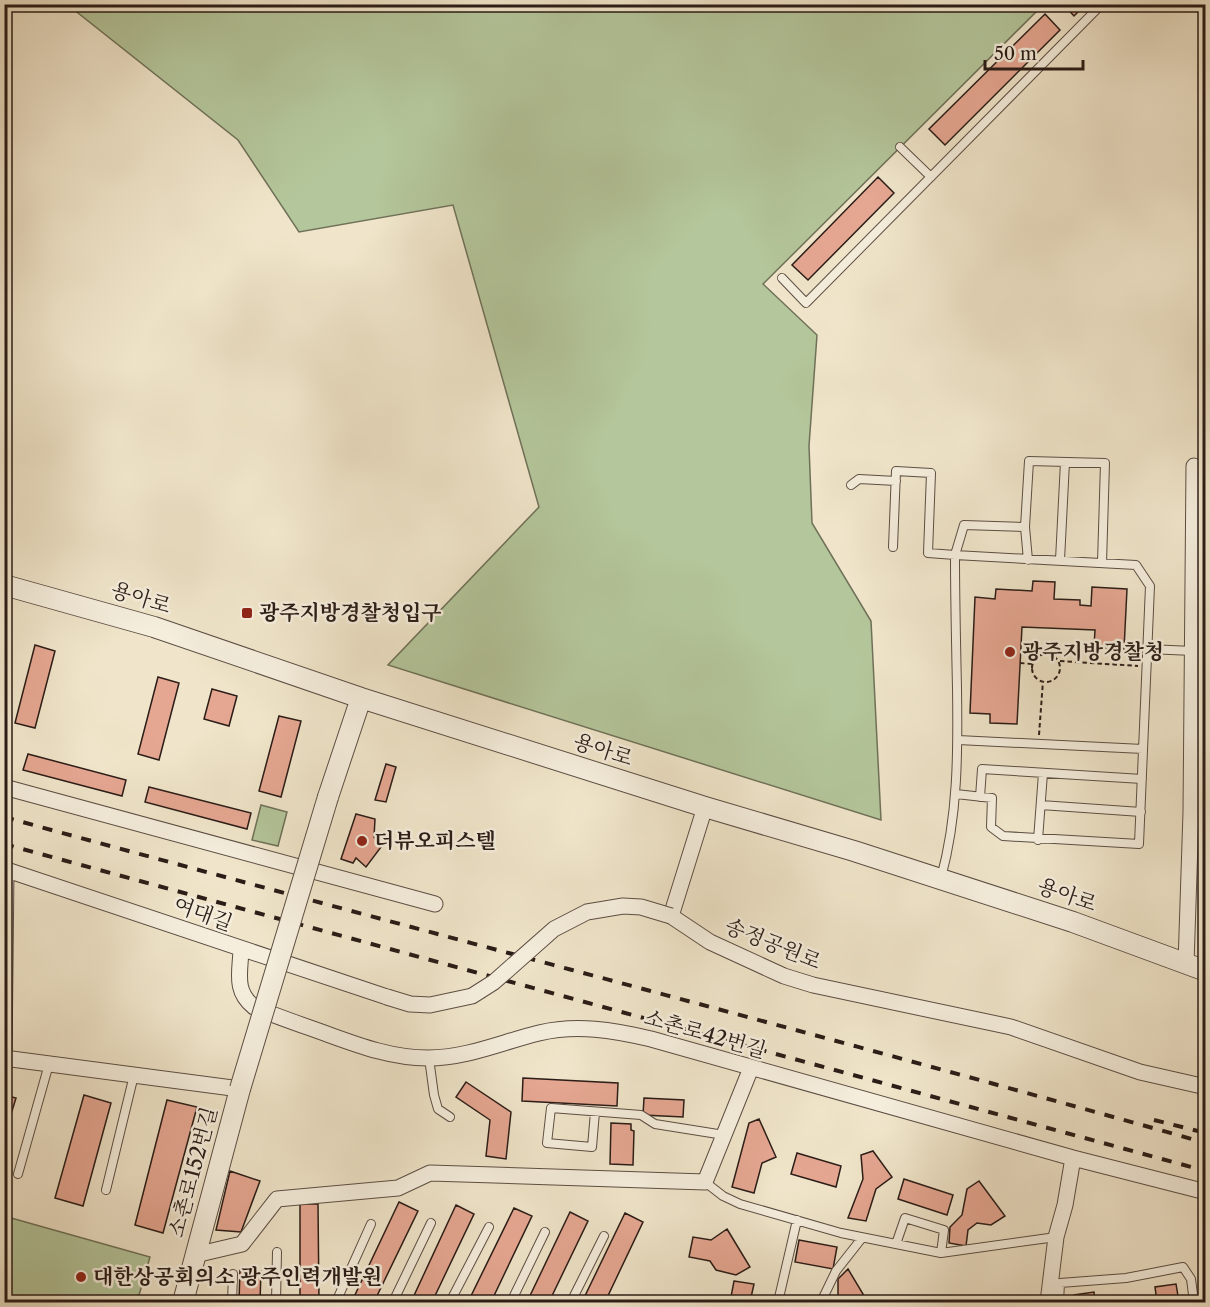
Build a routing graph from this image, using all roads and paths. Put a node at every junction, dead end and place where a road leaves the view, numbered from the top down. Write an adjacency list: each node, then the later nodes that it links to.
1 (1102, 4): 3 (lane)
2 (900, 147): 3 (lane)
3 (931, 177): 4 (lane)
4 (782, 278)
5 (1065, 462): 9 (lane); 13 (lane); 14 (lane)
6 (1194, 466): 17 (street)
7 (896, 481): 8 (lane); 10 (lane); 11 (lane)
8 (851, 485)
9 (1024, 527): 11 (lane); 12 (lane)
10 (893, 548)
11 (955, 555): 12 (lane); 24 (lane)
12 (1028, 560): 13 (lane)
13 (1060, 561): 14 (lane)
14 (1102, 563): 16 (lane)
15 (4, 585): 23 (street, 용아로)
16 (1148, 649): 17 (lane); 21 (lane)
17 (1193, 651): 41 (street)
18 (1059, 661): 20 (path); 21 (path); 22 (path)
19 (1020, 663): 20 (path)
20 (1032, 664): 22 (path)
21 (1147, 667): 26 (lane)
22 (1043, 681): 25 (path)
23 (361, 698): 33 (street, 용아로); 50 (street, 소촌로152번길, bridge)
24 (958, 740): 25 (lane); 30 (lane)
25 (1039, 744): 26 (lane)
26 (1143, 749): 28 (lane)
27 (1043, 773): 28 (lane); 31 (lane); 32 (lane)
28 (1142, 779): 34 (lane)
29 (4, 787): 38 (street)
30 (956, 794): 31 (lane); 37 (lane)
31 (980, 797): 35 (lane)
32 (1041, 805): 34 (lane); 35 (lane)
33 (705, 807): 37 (street, 용아로); 39 (street)
34 (1141, 812): 35 (lane)
35 (1038, 840)
36 (5, 869): 40 (street, 여대길); 44 (street)
37 (941, 880): 41 (street, 용아로)
38 (435, 903)
39 (671, 916): 43 (street, 송정공원로, bridge); 49 (street, 송정공원로)
40 (241, 950): 43 (street, 여대길); 45 (street, 소촌로42번길)
41 (1186, 963): 42 (street, 용아로)
42 (1206, 971)
43 (387, 997)
44 (5, 1058): 46 (street)
45 (429, 1058): 47 (street, 소촌로42번길); 52 (lane)
46 (49, 1064): 48 (street); 55 (lane)
47 (751, 1068): 53 (street); 54 (street, 소촌로42번길)
48 (134, 1075): 50 (street); 57 (lane)
49 (1206, 1087)
50 (240, 1089): 70 (street, 소촌로152번길)
51 (596, 1112): 51 (lane); 53 (lane)
52 (450, 1117)
53 (724, 1135): 56 (street)
54 (1073, 1158): 58 (street, 소촌로42번길); 65 (street)
55 (18, 1174)
56 (705, 1182): 59 (lane); 70 (street)
57 (106, 1190)
58 (1206, 1192)
59 (797, 1220): 66 (lane); 80 (lane)
60 (431, 1223): 76 (lane)
61 (371, 1224): 75 (lane)
62 (489, 1227): 77 (lane)
63 (545, 1232): 78 (lane)
64 (604, 1236): 79 (lane)
65 (1056, 1237): 69 (lane); 82 (street)
66 (862, 1238): 67 (lane); 81 (lane)
67 (897, 1244): 69 (lane); 69 (lane)
68 (277, 1252): 74 (lane)
69 (942, 1253)
70 (195, 1255): 72 (street, 소촌로152번길)
71 (234, 1274): 73 (lane)
72 (183, 1302)
73 (232, 1302)
74 (276, 1302)
75 (336, 1302)
76 (393, 1302)
77 (450, 1302)
78 (511, 1302)
79 (571, 1302)
80 (778, 1302)
81 (822, 1302)
82 (1048, 1302)
83 (1059, 1302): 84 (lane)
84 (1194, 1302)

